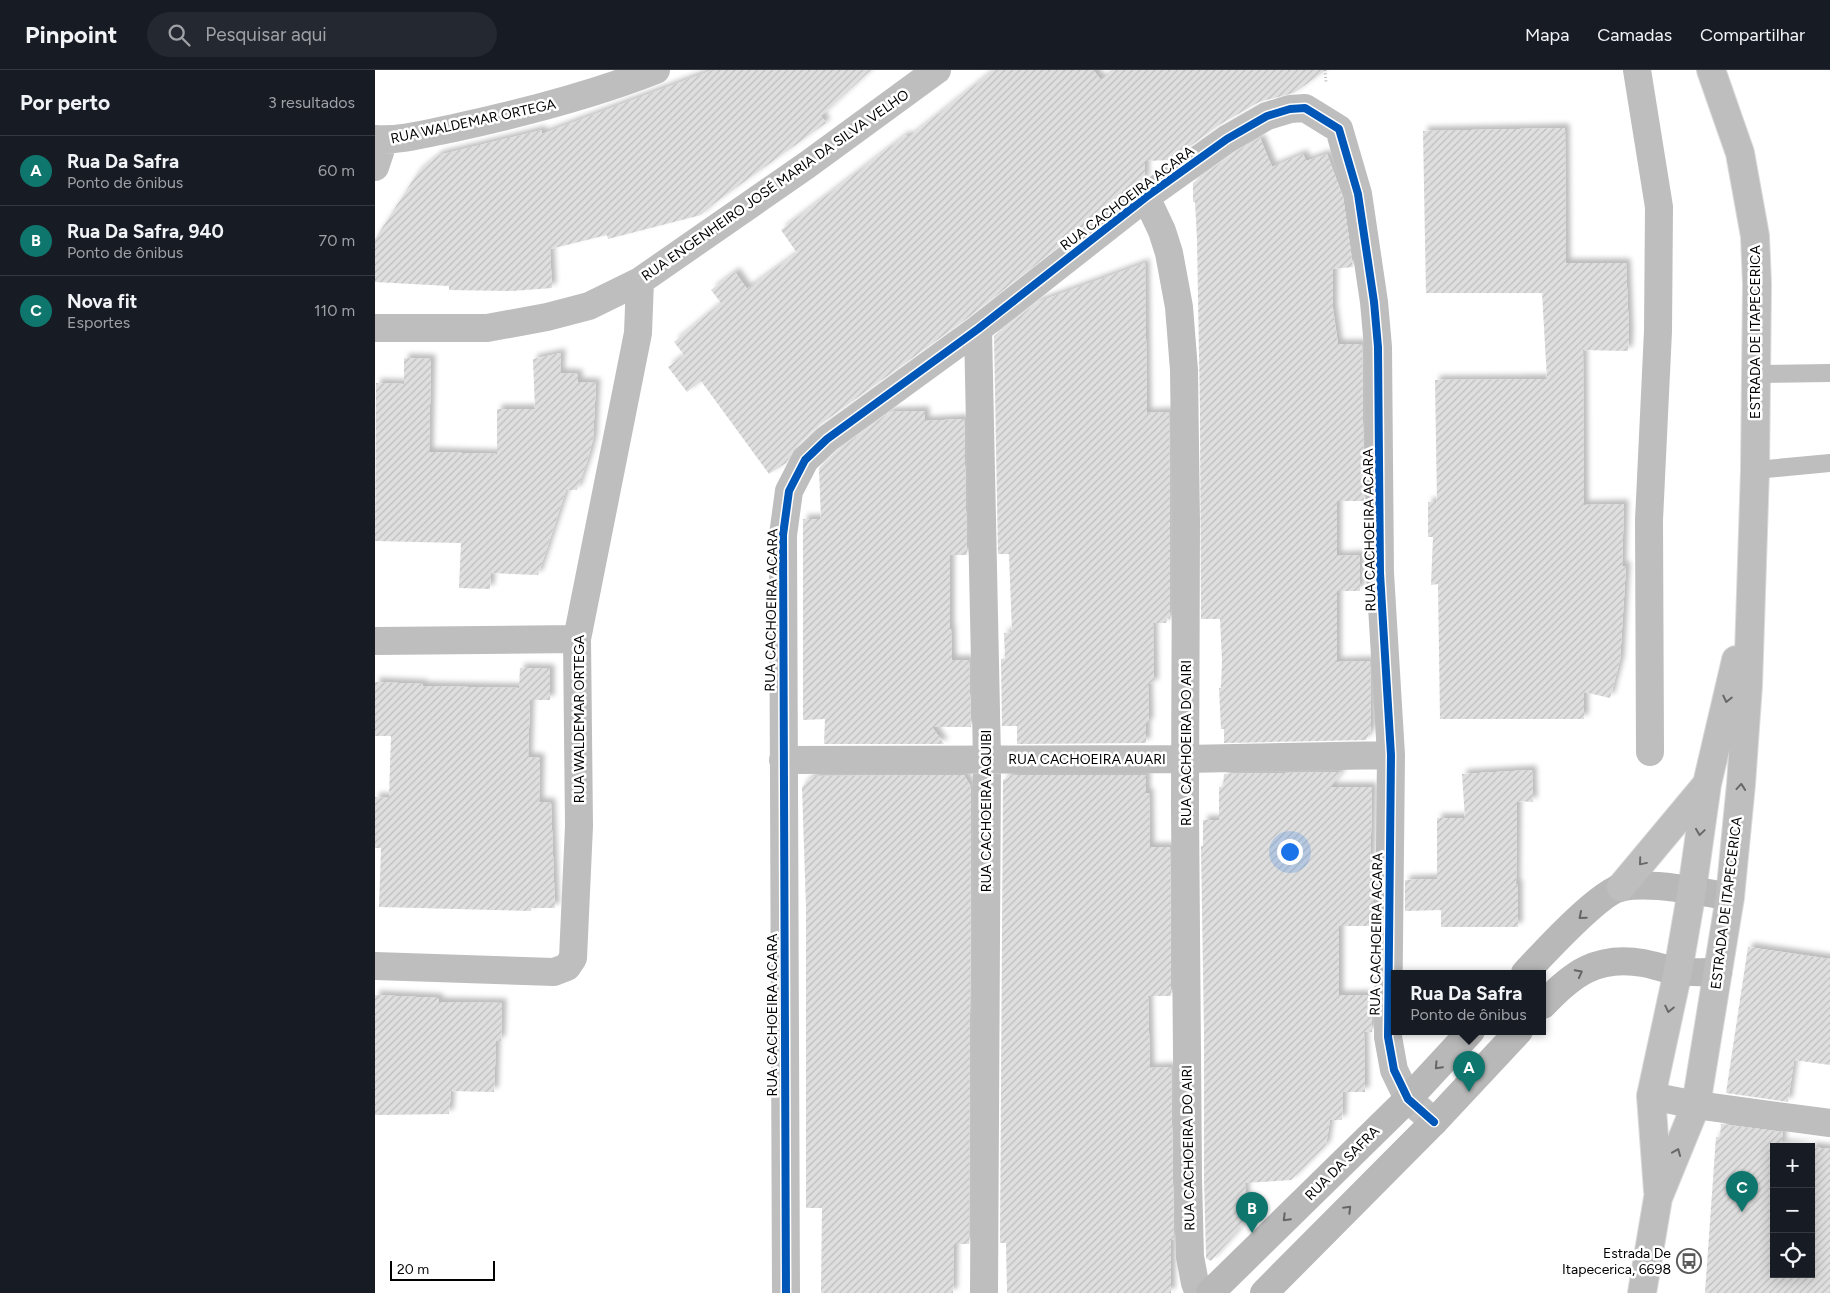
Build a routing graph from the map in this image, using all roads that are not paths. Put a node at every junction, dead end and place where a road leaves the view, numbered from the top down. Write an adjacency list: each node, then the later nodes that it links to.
1 (655, 70): 5 (street, RUA WALDEMAR ORTEGA)
2 (937, 70): 8 (street, RUA ENGENHEIRO JOSÉ MARIA DA SILVA VELHO)
3 (1637, 70): 18 (street)
4 (1711, 70): 12 (street, ESTRADA DE ITAPECERICA)
5 (380, 140): 6 (street)
6 (375, 167)
7 (1146, 197): 10 (street, RUA CACHOEIRA ACARA); 19 (street, RUA CACHOEIRA ACARA); 21 (street, RUA CACHOEIRA DO AIRI)
8 (640, 281): 9 (street, RUA ENGENHEIRO JOSÉ MARIA DA SILVA VELHO); 16 (street, RUA WALDEMAR ORTEGA)
9 (375, 328)
10 (978, 329): 20 (street, RUA CACHOEIRA AQUIBI); 22 (street, RUA CACHOEIRA ACARA)
11 (1830, 373): 12 (lane)
12 (1756, 374): 14 (street, ESTRADA DE ITAPECERICA)
13 (1830, 463): 14 (lane)
14 (1755, 470): 15 (street, ESTRADA DE ITAPECERICA)
15 (1750, 601): 23 (street, ESTRADA DE ITAPECERICA, one-way to 23); 26 (street, ESTRADA DE ITAPECERICA, one-way to 15)
16 (577, 639): 17 (street); 27 (street, RUA WALDEMAR ORTEGA)
17 (375, 641)
18 (1650, 752)
19 (1391, 755): 21 (street, RUA CACHOEIRA AUARI); 35 (street, RUA CACHOEIRA ACARA)
20 (987, 758): 21 (street, RUA CACHOEIRA AUARI); 22 (street, RUA CACHOEIRA AUARI); 41 (street, RUA CACHOEIRA AQUIBI)
21 (1185, 758): 42 (street, RUA CACHOEIRA DO AIRI)
22 (783, 760): 40 (street, RUA CACHOEIRA ACARA)
23 (1707, 784): 24 (street, one-way to 24); 25 (street, ESTRADA DE ITAPECERICA, one-way to 25)
24 (1621, 887): 25 (main road); 28 (main road, one-way to 28)
25 (1692, 890): 26 (main road); 29 (street, ESTRADA DE ITAPECERICA)
26 (1729, 897): 30 (street, ESTRADA DE ITAPECERICA)
27 (375, 966)
28 (1528, 970)
29 (1678, 971): 30 (main road); 31 (main road, one-way to 29); 34 (street, ESTRADA DE ITAPECERICA, one-way to 34)
30 (1718, 972): 36 (street, ESTRADA DE ITAPECERICA)
31 (1546, 1002)
32 (1467, 1035): 35 (main road, RUA DA SAFRA, one-way to 35)
33 (1515, 1035): 37 (main road)
34 (1651, 1096): 36 (street); 39 (street, ESTRADA DE ITAPECERICA)
35 (1407, 1099): 37 (street, RUA CACHOEIRA ACARA); 43 (main road, RUA DA SAFRA, one-way to 43)
36 (1696, 1105): 38 (street); 39 (street, ESTRADA DE ITAPECERICA, one-way to 36)
37 (1434, 1122): 44 (main road, one-way to 37)
38 (1830, 1123)
39 (1659, 1198): 45 (street, ESTRADA DE ITAPECERICA)
40 (786, 1293)
41 (984, 1293)
42 (1199, 1293)
43 (1211, 1293)
44 (1264, 1293)
45 (1642, 1293)

